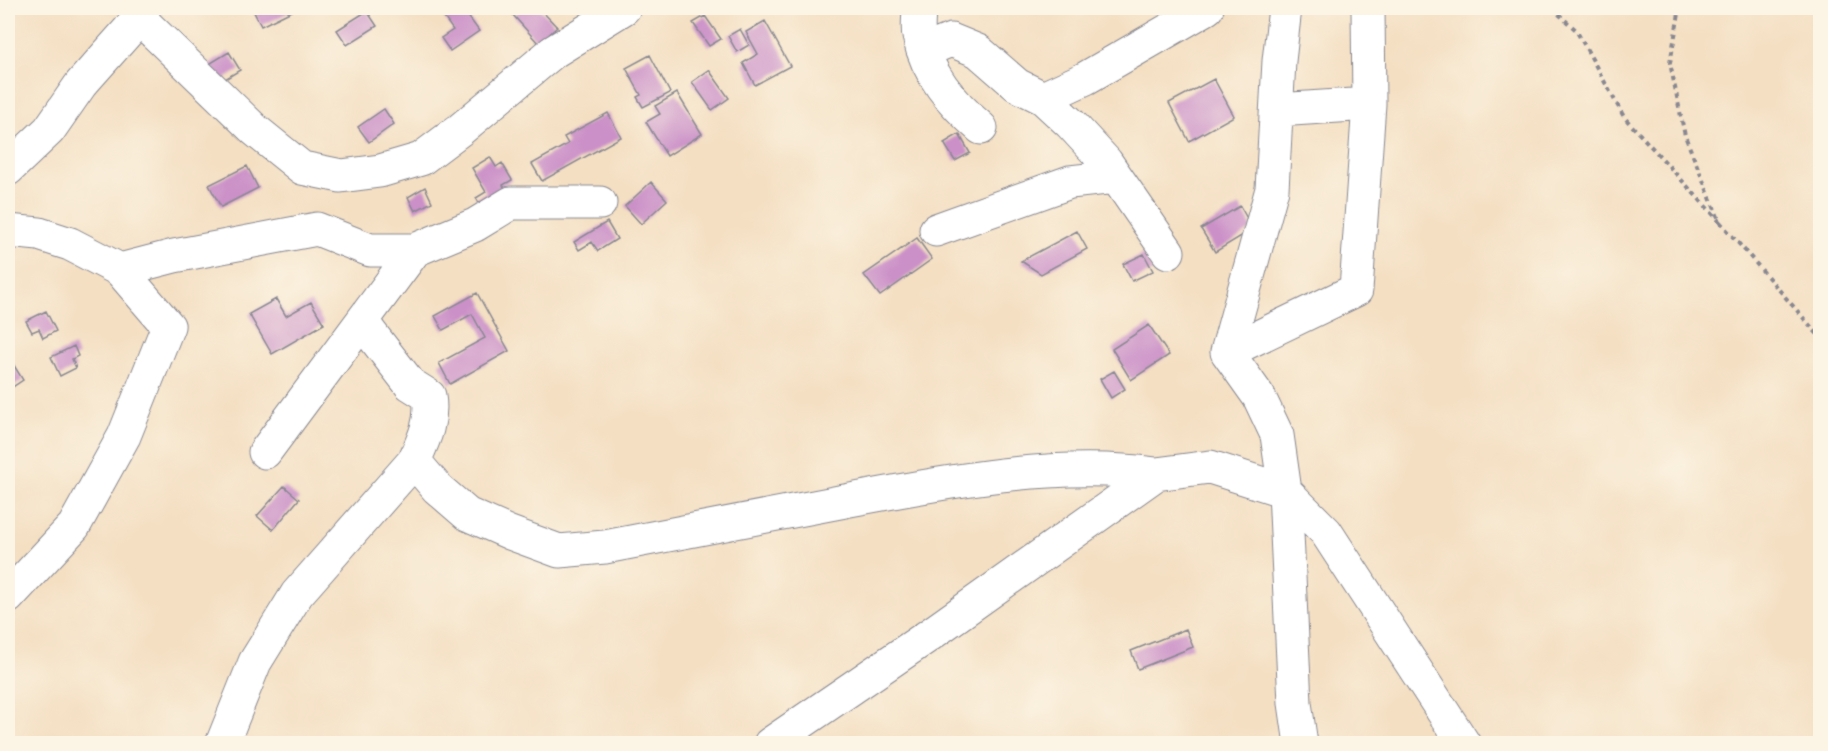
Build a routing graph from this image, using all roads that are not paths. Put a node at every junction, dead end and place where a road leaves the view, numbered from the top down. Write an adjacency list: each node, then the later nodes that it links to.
1 (624, 8): 6 (street)
2 (919, 8): 7 (street)
3 (1207, 8): 8 (street)
4 (1285, 8): 10 (street)
5 (1368, 8): 9 (street)
6 (140, 12): 12 (street)
7 (924, 51): 8 (street); 11 (street)
8 (1043, 98): 13 (street)
9 (1369, 104): 10 (street); 21 (street)
10 (1277, 110): 21 (street)
11 (981, 128)
12 (8, 169)
13 (1116, 177): 15 (street); 18 (street)
14 (600, 203): 17 (street)
15 (936, 230)
16 (8, 231): 19 (street)
17 (415, 250): 19 (street); 20 (street)
18 (1168, 252)
19 (120, 270): 26 (street)
20 (362, 322): 22 (street); 23 (street)
21 (1227, 352): 25 (street)
22 (265, 452)
23 (414, 461): 24 (street); 27 (street)
24 (1156, 474): 25 (street); 28 (street)
25 (1285, 491): 29 (street); 30 (street)
26 (8, 597)
27 (222, 744)
28 (770, 744)
29 (1301, 744)
30 (1464, 744)

